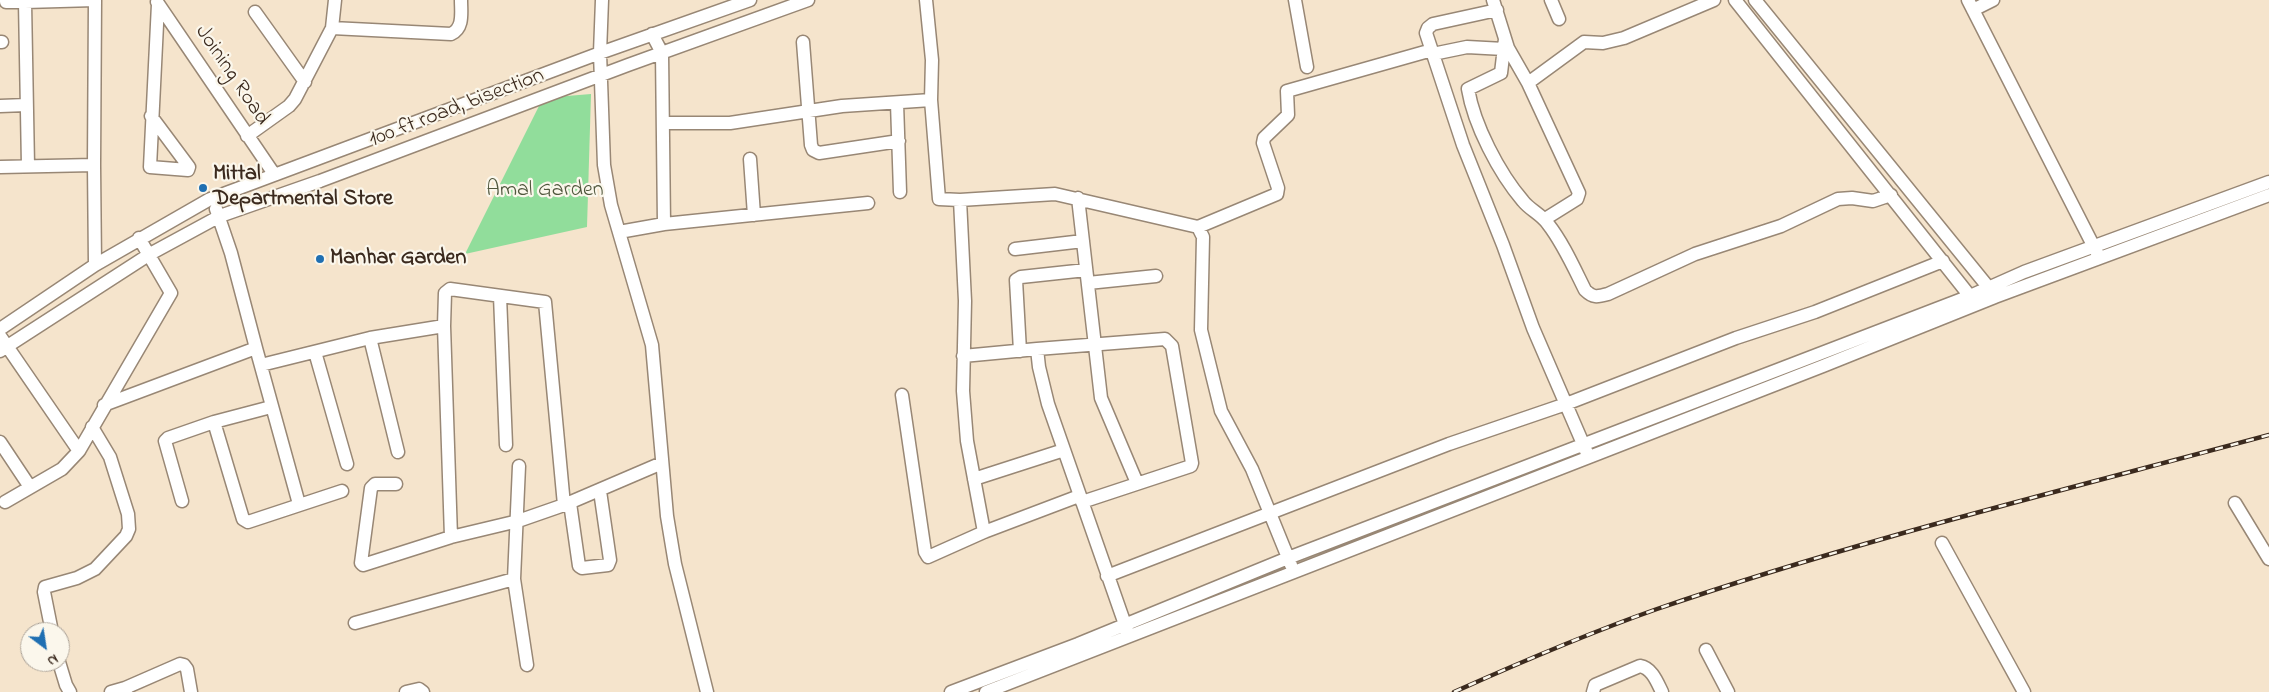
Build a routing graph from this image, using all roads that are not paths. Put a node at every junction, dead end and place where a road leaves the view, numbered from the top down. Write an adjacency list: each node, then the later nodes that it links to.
1 (95, 0): 15 (street); 45 (street)
2 (335, 0): 21 (street)
3 (461, 0): 21 (street)
4 (602, 0): 26 (street)
5 (808, 0): 27 (street, 100 ft road, bisection)
6 (926, 0): 32 (street)
7 (1295, 0): 28 (street)
8 (1551, 0): 20 (street)
9 (1714, 0): 31 (street)
10 (1735, 0): 52 (street)
11 (1755, 0): 75 (street)
12 (1992, 0): 18 (street)
13 (4, 1): 15 (street)
14 (747, 1): 22 (street, 100 ft road, bisection)
15 (25, 2): 34 (street)
16 (157, 2): 37 (street); 39 (street, Joining Road)
17 (1495, 5): 24 (street); 25 (street)
18 (1971, 5): 66 (street)
19 (255, 12): 30 (street)
20 (1558, 18)
21 (332, 28): 30 (street)
22 (652, 34): 26 (street, 100 ft road, bisection); 27 (street)
23 (803, 42): 36 (street)
24 (1505, 44): 25 (street); 31 (street); 60 (street)
25 (1433, 52): 62 (street); 90 (street)
26 (600, 53): 29 (street); 40 (street, 100 ft road, bisection)
27 (662, 53): 29 (street, 100 ft road, bisection); 38 (street)
28 (1307, 67)
29 (602, 75): 42 (street, 100 ft road, bisection); 63 (street)
30 (305, 82): 39 (street)
31 (1528, 83): 60 (street)
32 (931, 100): 33 (street); 56 (street)
33 (897, 103): 36 (street); 41 (street)
34 (26, 105): 35 (street); 46 (street)
35 (0, 106)
36 (808, 112): 38 (street); 41 (street)
37 (151, 116)
38 (663, 123): 61 (street)
39 (247, 136): 48 (street, Joining Road)
40 (377, 136): 42 (street); 44 (street, 100 ft road, bisection)
41 (899, 141): 51 (street)
42 (384, 158): 49 (street, 100 ft road, bisection)
43 (750, 159): 58 (street)
44 (312, 160): 48 (street, 100 ft road, bisection); 49 (street)
45 (94, 164): 46 (street); 71 (street)
46 (28, 166): 47 (street)
47 (0, 167)
48 (274, 174): 55 (street, 100 ft road, bisection)
49 (320, 181): 59 (street, 100 ft road, bisection)
50 (2269, 182): 66 (street)
51 (900, 192)
52 (1891, 195): 60 (street); 70 (street)
53 (2269, 195): 69 (street)
54 (1078, 198): 56 (street); 62 (street); 65 (street)
55 (210, 199): 59 (street); 64 (street, 100 ft road, bisection)
56 (960, 200): 87 (street)
57 (868, 203): 58 (street)
58 (754, 215): 61 (street)
59 (220, 216): 68 (street, 100 ft road, bisection); 83 (street)
60 (1545, 219)
61 (664, 224): 63 (street)
62 (1198, 227): 117 (street)
63 (618, 232): 102 (street)
64 (139, 238): 68 (street); 71 (street, 100 ft road, bisection)
65 (1083, 241): 67 (street); 72 (street)
66 (2093, 246): 69 (street); 75 (street)
67 (1014, 249)
68 (150, 254): 82 (street, 100 ft road, bisection); 91 (street)
69 (2099, 258): 75 (street)
70 (1943, 261): 77 (street); 90 (street)
71 (95, 265): 79 (street, 100 ft road, bisection)
72 (1086, 270): 74 (street); 85 (street)
73 (1156, 276): 74 (street)
74 (1088, 283): 81 (street)
75 (1992, 292): 77 (street)
76 (500, 296): 78 (street); 97 (street); 116 (street)
77 (1973, 300): 96 (street); 101 (street)
78 (444, 326): 80 (street); 120 (street)
79 (0, 329)
80 (370, 338): 86 (street); 100 (street)
81 (1095, 344): 84 (street); 106 (street); 106 (street)
82 (2, 345): 99 (street)
83 (256, 348): 88 (street); 91 (street)
84 (1037, 349): 85 (street); 98 (street)
85 (1020, 351): 87 (street)
86 (314, 352): 88 (street); 103 (street)
87 (963, 356): 105 (street)
88 (261, 365): 92 (street)
89 (902, 395): 119 (street)
90 (1566, 404): 96 (street); 117 (street)
91 (104, 406): 94 (street)
92 (271, 407): 93 (street); 115 (street)
93 (214, 422): 112 (street); 115 (street)
94 (92, 427): 99 (street); 127 (street)
95 (0, 442): 108 (street)
96 (1584, 445): 101 (street); 122 (street)
97 (506, 446)
98 (1064, 450): 105 (street); 111 (street)
99 (78, 451): 108 (street)
100 (398, 452)
101 (1589, 458): 124 (street)
102 (662, 463): 109 (street); 139 (street)
103 (347, 464)
104 (519, 466): 118 (street)
105 (974, 479): 119 (street)
106 (1137, 483): 111 (street)
107 (396, 484): 120 (street)
108 (30, 487): 113 (street)
109 (600, 491): 116 (street); 116 (street)
110 (342, 492): 115 (street)
111 (1080, 499): 119 (street); 125 (street)
112 (182, 501)
113 (5, 502)
114 (2236, 503): 123 (street)
115 (299, 504)
116 (567, 504): 118 (street)
117 (1270, 512): 122 (street); 125 (street)
118 (518, 521): 120 (street); 126 (street)
119 (984, 532)
120 (451, 537)
121 (1942, 542): 145 (street)
122 (1288, 558): 124 (street); 129 (street)
123 (2269, 559)
124 (1294, 572): 129 (street)
125 (1108, 576): 129 (street)
126 (514, 579): 128 (street); 131 (street)
127 (50, 622)
128 (355, 623)
129 (1127, 631): 140 (street); 141 (street)
130 (1706, 650): 144 (street)
131 (527, 664)
132 (63, 672): 134 (street)
133 (125, 690): 135 (street); 136 (street)
134 (70, 692)
135 (110, 692)
136 (191, 692)
137 (406, 692): 138 (street)
138 (422, 692)
139 (707, 692)
140 (951, 692)
141 (986, 692)
142 (1593, 692): 143 (street)
143 (1662, 692)
144 (1728, 692)
145 (2024, 692)

